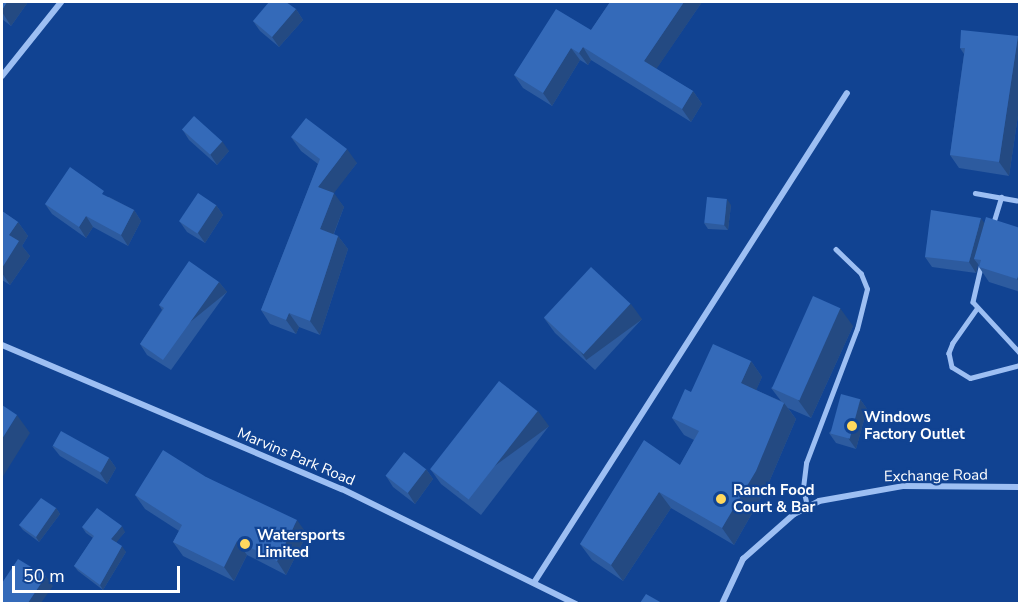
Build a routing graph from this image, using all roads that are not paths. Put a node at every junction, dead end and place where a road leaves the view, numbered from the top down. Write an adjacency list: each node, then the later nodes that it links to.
1 (62, 2): 2 (street)
2 (2, 76)
3 (847, 93): 16 (street)
4 (975, 193): 5 (lane)
5 (1001, 197): 6 (lane); 7 (lane)
6 (1020, 201)
7 (990, 236)
8 (836, 250): 15 (lane)
9 (984, 255): 10 (lane)
10 (977, 309): 12 (lane); 13 (lane)
11 (2, 345): 16 (street, Marvins Park Road)
12 (1020, 353)
13 (1020, 366)
14 (1020, 487): 15 (street, Exchange Road)
15 (807, 506): 18 (street, Exchange Road)
16 (535, 581): 17 (street, Marvins Park Road)
17 (576, 603)
18 (722, 603)

